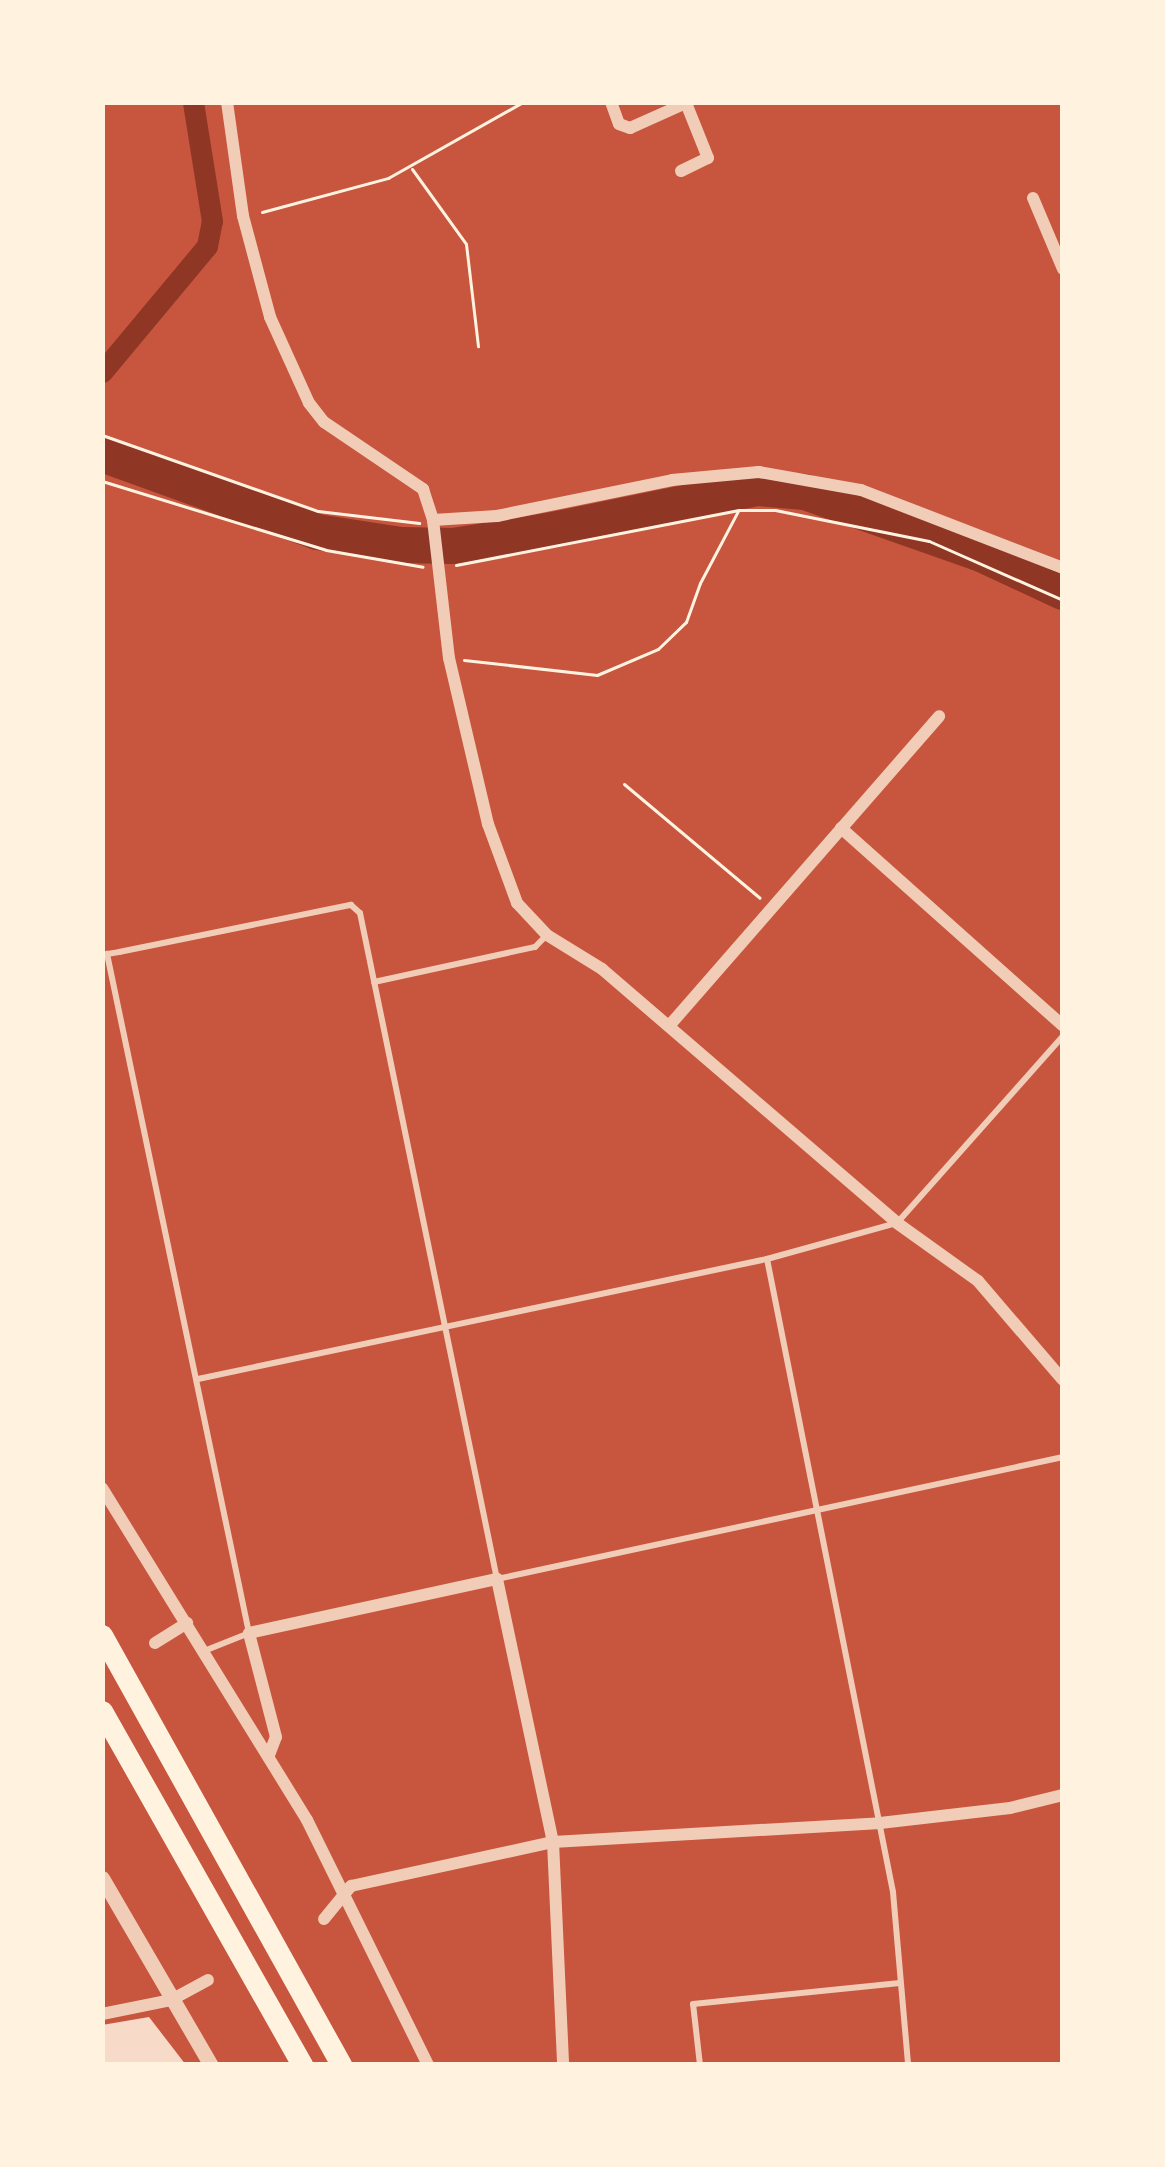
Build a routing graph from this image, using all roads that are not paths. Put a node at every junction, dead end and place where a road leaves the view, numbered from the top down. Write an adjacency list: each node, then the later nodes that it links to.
1 (227, 102): 7 (street)
2 (611, 102): 3 (street)
3 (687, 102): 4 (street)
4 (681, 171)
5 (1033, 198): 6 (street)
6 (1063, 269)
7 (433, 525): 8 (street); 11 (street)
8 (1063, 568)
9 (939, 716): 10 (street)
10 (841, 828): 15 (street); 16 (street)
11 (547, 935): 12 (lane); 15 (street)
12 (374, 982): 13 (lane); 20 (lane)
13 (116, 986): 14 (lane); 21 (lane)
14 (102, 989)
15 (669, 1026): 18 (street)
16 (1063, 1026)
17 (1063, 1036): 18 (lane)
18 (897, 1222): 19 (lane); 22 (street)
19 (766, 1259): 20 (lane); 25 (lane)
20 (443, 1327): 21 (lane); 26 (lane)
21 (198, 1379): 28 (lane)
22 (1063, 1380)
23 (1063, 1457): 25 (lane)
24 (102, 1488): 27 (street)
25 (814, 1512): 26 (lane); 35 (lane)
26 (497, 1579): 28 (street); 36 (street)
27 (188, 1623): 30 (street); 31 (street)
28 (249, 1633): 31 (lane); 33 (street)
29 (102, 1635): 46 (highway)
30 (155, 1643)
31 (204, 1651): 33 (street)
32 (102, 1711): 45 (highway)
33 (269, 1755): 38 (street)
34 (1063, 1795): 35 (street)
35 (880, 1822): 36 (street); 41 (lane)
36 (553, 1842): 38 (street); 48 (street)
37 (102, 1878): 42 (street)
38 (346, 1898): 39 (street); 47 (street)
39 (324, 1919)
40 (208, 1980): 42 (street)
41 (900, 1983): 49 (lane); 50 (lane)
42 (170, 2000): 43 (street); 44 (street)
43 (102, 2014)
44 (212, 2065)
45 (302, 2065)
46 (341, 2065)
47 (428, 2065)
48 (563, 2065)
49 (700, 2065)
50 (908, 2065)

